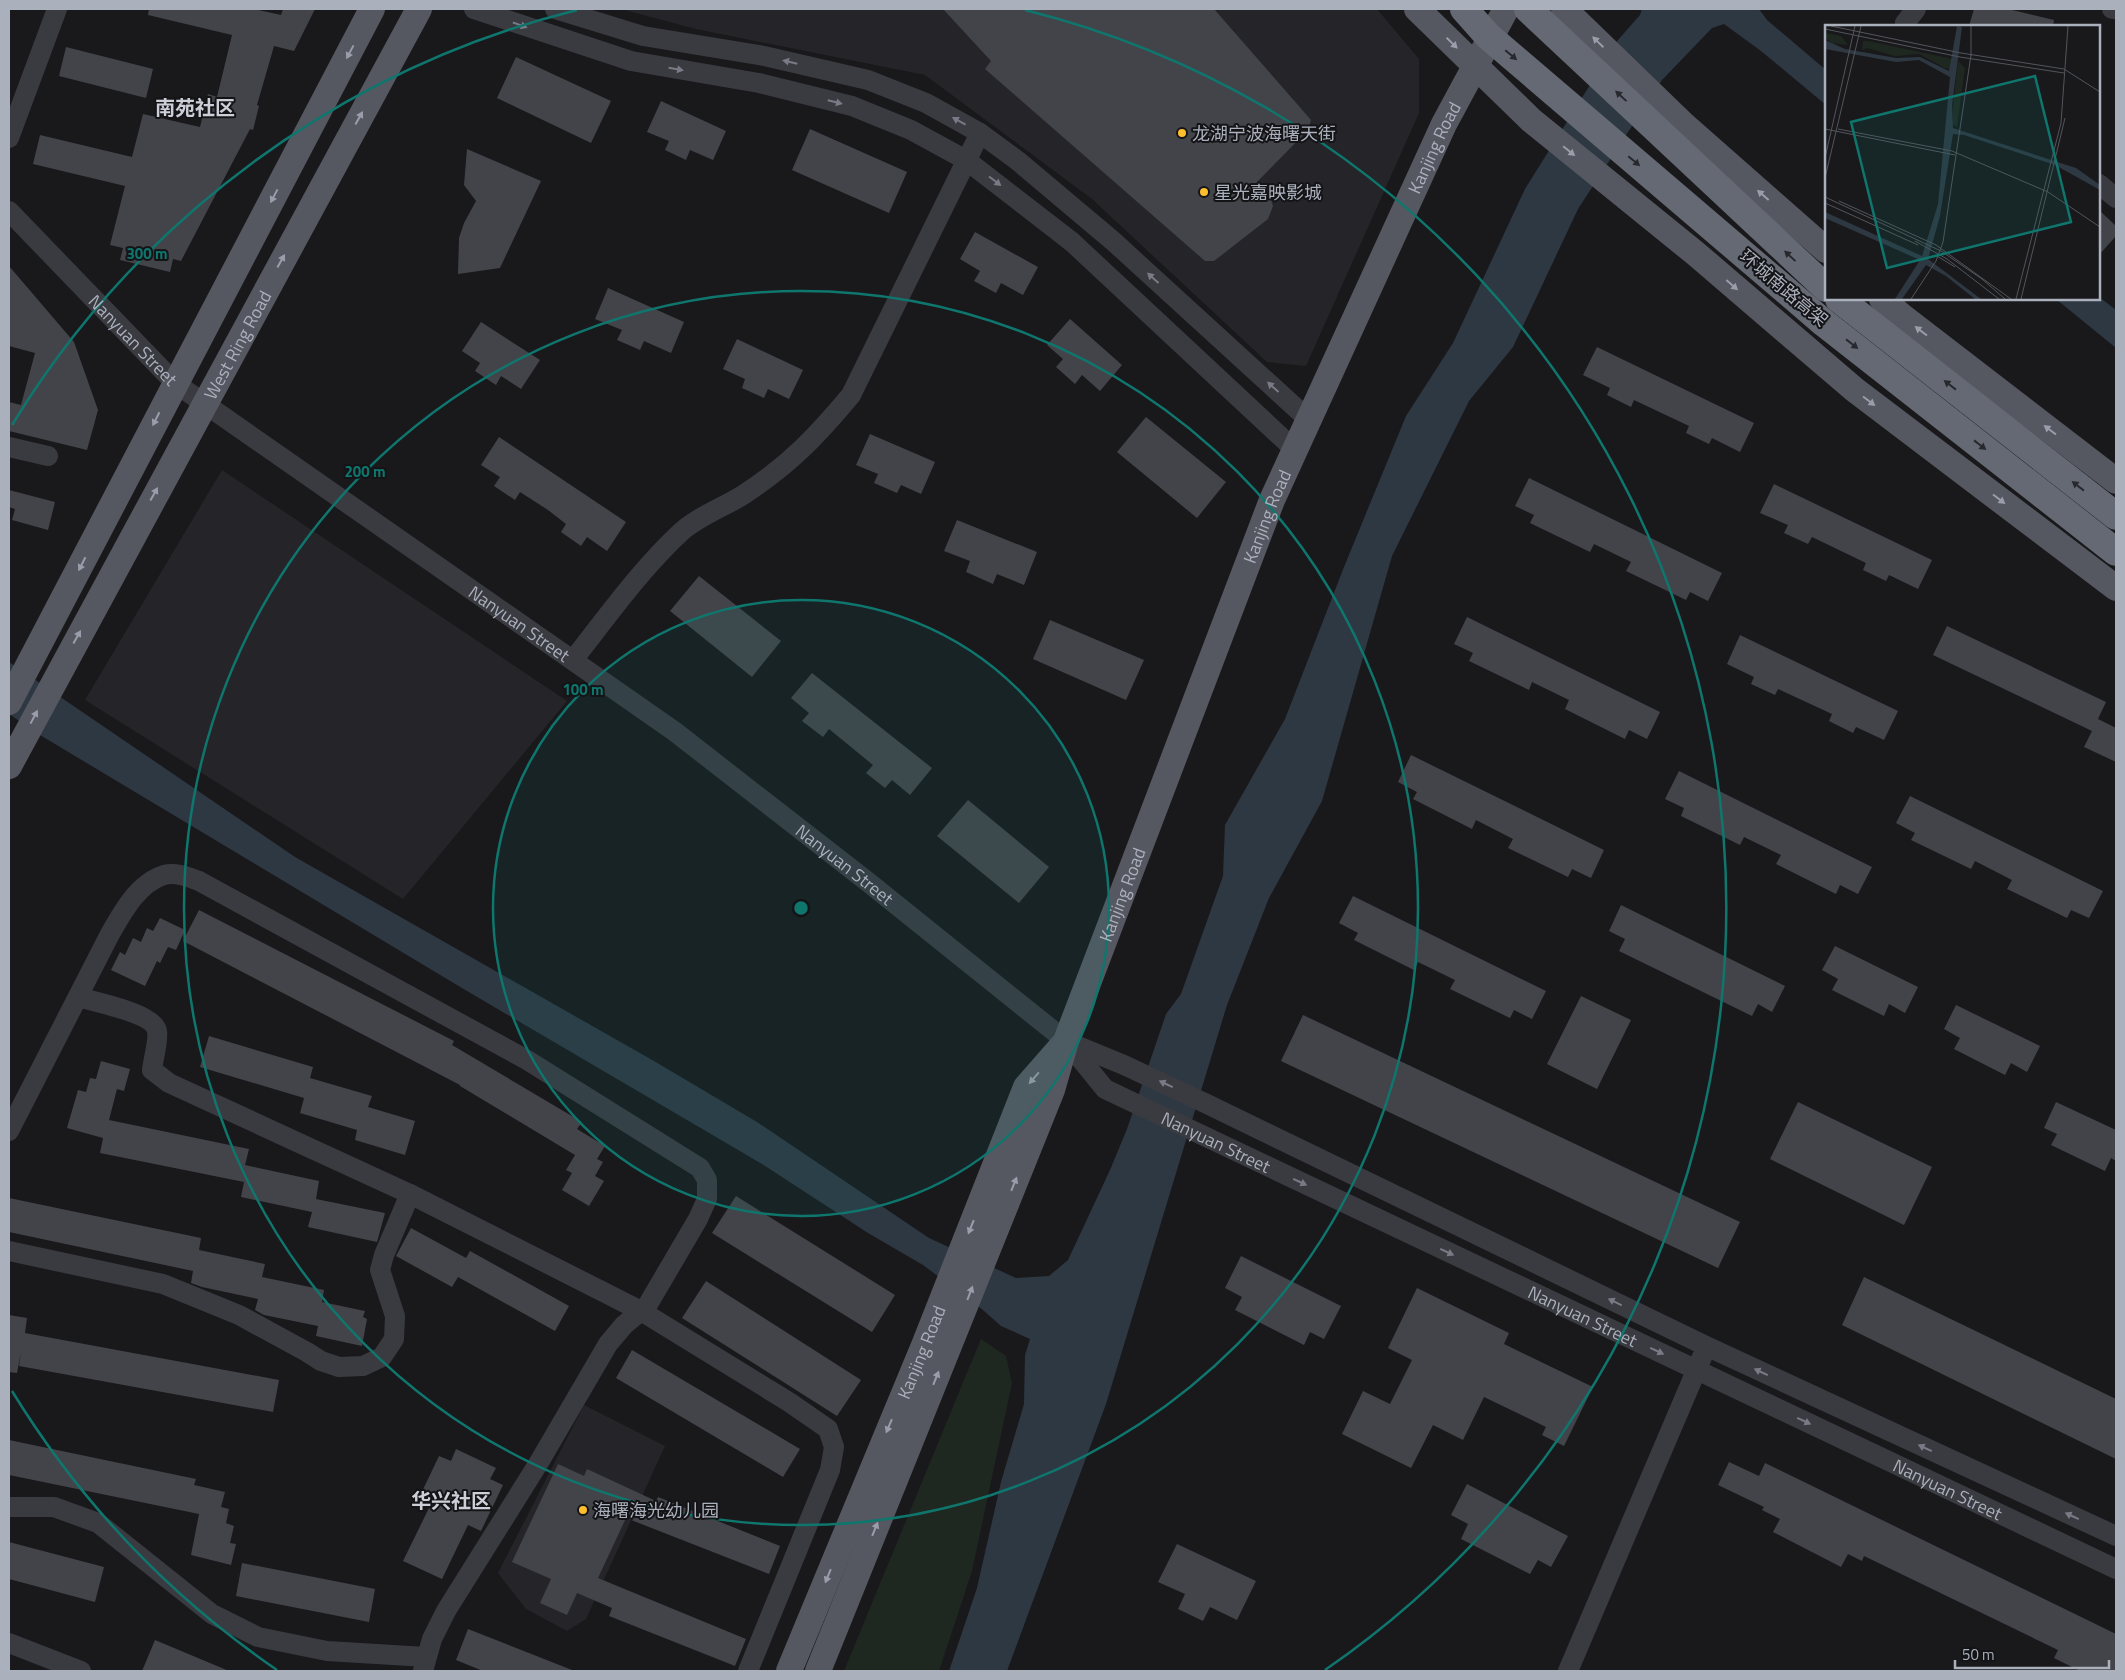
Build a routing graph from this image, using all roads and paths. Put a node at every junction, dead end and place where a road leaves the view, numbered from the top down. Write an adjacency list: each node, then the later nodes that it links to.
1 (57, 9): 15 (street)
2 (372, 9): 24 (main road, West Ring Road, one-way to 24)
3 (418, 9): 25 (main road, West Ring Road, one-way to 3)
4 (474, 9): 16 (street, one-way to 16)
5 (554, 9): 14 (street, one-way to 5)
6 (1417, 9): 13 (main road, one-way to 13)
7 (1464, 9): 32 (highway, 环城南路高架, one-way to 32, bridge)
8 (1506, 9): 13 (main road, Kanjing Road)
9 (1528, 9): 21 (highway, 环城南路高架, one-way to 9)
10 (1916, 9): 12 (street)
11 (1565, 10): 20 (main road, one-way to 11)
12 (1906, 25)
13 (1475, 65): 26 (main road, Kanjing Road); 33 (main road, one-way to 33)
14 (980, 133): 16 (street); 26 (street, one-way to 14)
15 (9, 138)
16 (966, 160): 28 (street, one-way to 28); 34 (street)
17 (2100, 185): 18 (street)
18 (2116, 198)
19 (9, 211): 24 (street, Nanyuan Street)
20 (1825, 249)
21 (1825, 287)
22 (1840, 300): 31 (highway, 环城南路高架, one-way to 22)
23 (1883, 300): 30 (main road, one-way to 23)
24 (174, 383): 25 (street, Nanyuan Street); 35 (main road, West Ring Road, one-way to 35)
25 (203, 405): 34 (street, Nanyuan Street); 36 (main road, West Ring Road, one-way to 25)
26 (1308, 420): 28 (main road, Kanjing Road)
27 (9, 447): 29 (street)
28 (1295, 450): 38 (main road, Kanjing Road)
29 (48, 456)
30 (2116, 481)
31 (2116, 516)
32 (2116, 552)
33 (2116, 588)
34 (572, 660): 38 (street, Nanyuan Street)
35 (9, 702)
36 (12, 759)
37 (78, 997): 39 (street); 40 (street); 42 (street)
38 (1066, 1041): 43 (main road, Kanjing Road); 44 (street, Nanyuan Street, one-way to 38); 45 (street, Nanyuan Street, one-way to 45)
39 (9, 1131)
40 (410, 1194): 41 (street); 42 (street)
41 (9, 1251)
42 (641, 1311): 50 (street); 52 (street)
43 (946, 1321): 53 (main road, Kanjing Road, one-way to 53); 54 (main road, Kanjing Road, one-way to 43)
44 (1706, 1346): 45 (street); 47 (street, Nanyuan Street, one-way to 44)
45 (1696, 1370): 48 (street, Nanyuan Street, one-way to 48); 55 (street)
46 (9, 1507): 50 (street)
47 (2116, 1536)
48 (2116, 1569)
49 (9, 1643): 51 (street)
50 (424, 1664)
51 (80, 1671)
52 (748, 1671)
53 (789, 1671)
54 (818, 1671)
55 (1568, 1671)

